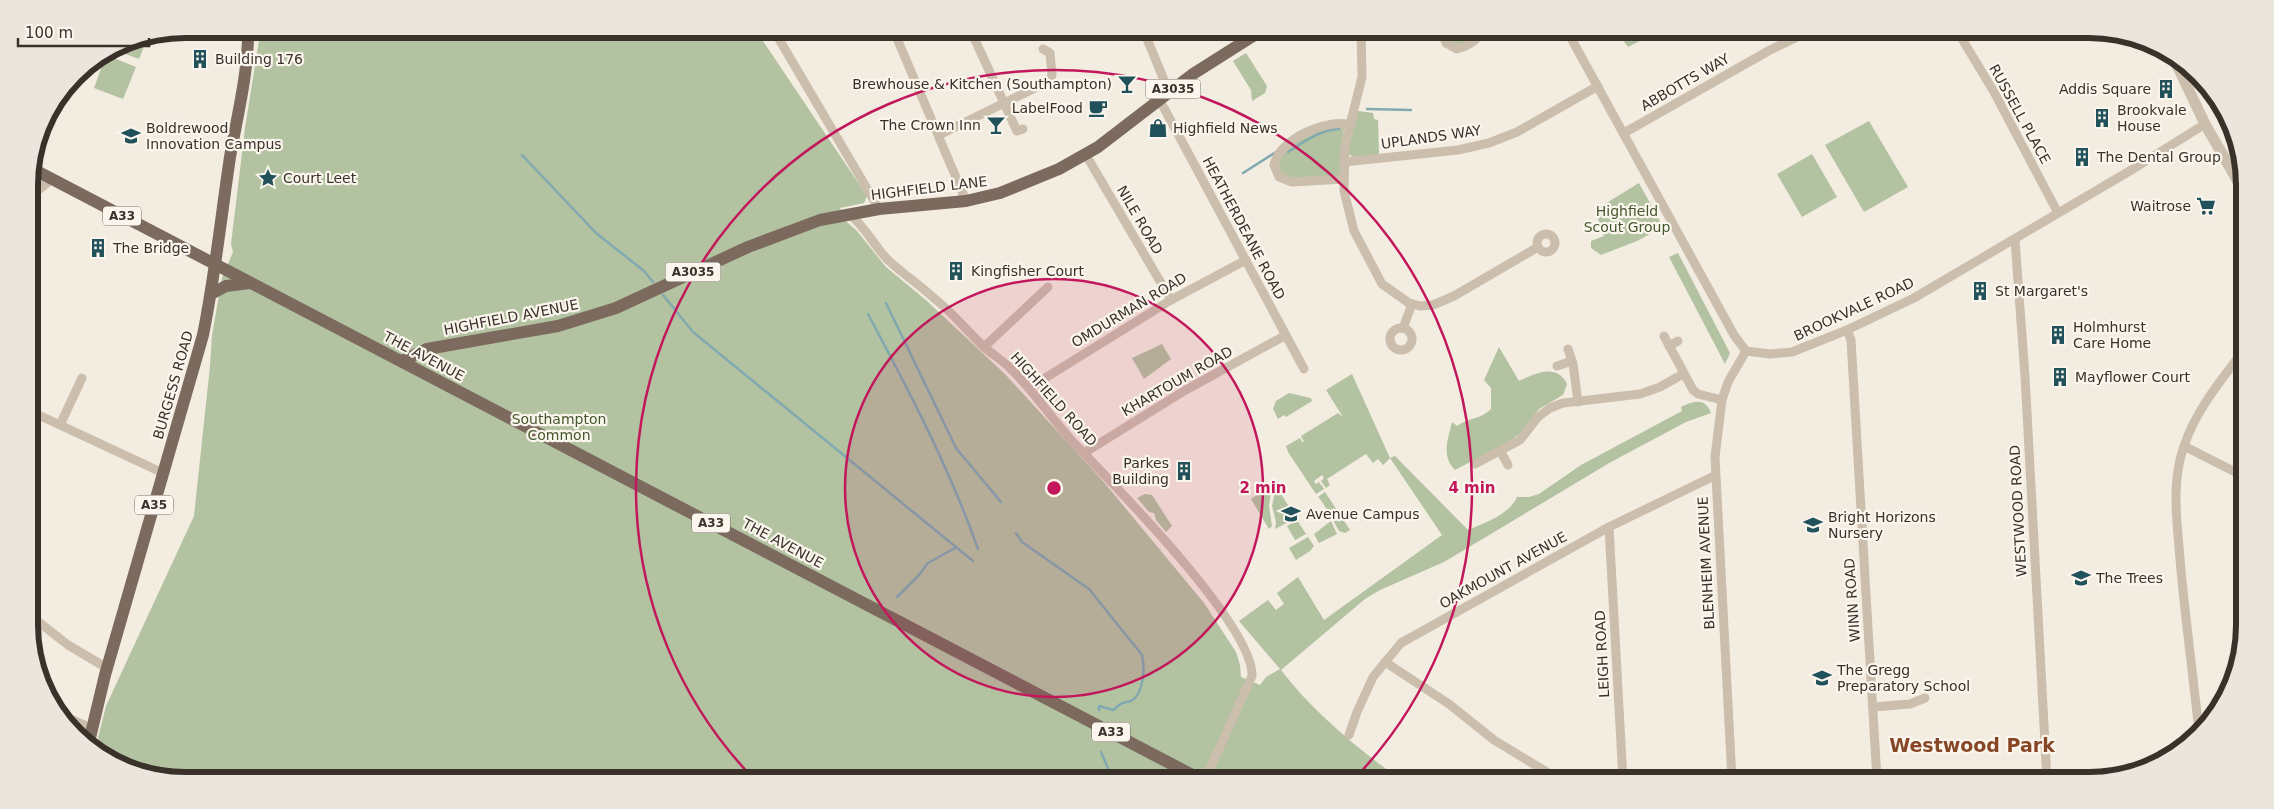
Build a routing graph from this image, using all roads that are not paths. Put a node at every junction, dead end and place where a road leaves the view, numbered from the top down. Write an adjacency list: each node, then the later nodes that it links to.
1 (1146, 37): 16 (street)
2 (1250, 37): 16 (main road, HIGHFIELD LANE / A3035)
3 (1361, 37): 20 (street)
4 (1444, 37): 5 (street)
5 (1478, 37)
6 (1571, 37): 15 (street)
7 (1797, 37): 22 (street, ABBOTTS WAY)
8 (1961, 37): 33 (street, RUSSELL PLACE)
9 (247, 38): 38 (main road, BURGESS ROAD / A35)
10 (778, 38): 32 (street)
11 (897, 38): 23 (street)
12 (974, 38): 18 (street)
13 (1050, 51): 18 (street)
14 (2178, 67): 19 (street)
15 (1598, 86): 22 (street); 25 (street, UPLANDS WAY)
16 (1171, 92): 17 (main road, HIGHFIELD LANE / A3035)
17 (1159, 102): 24 (main road, HIGHFIELD LANE / A3035); 37 (street, HEATHERDEANE ROAD)
18 (1003, 103): 21 (street); 23 (street)
19 (2206, 124): 27 (street); 33 (street, BROOKVALE ROAD)
20 (1351, 125): 25 (street); 28 (street)
21 (1023, 129)
22 (1624, 133): 52 (street)
23 (939, 135): 31 (street)
24 (1086, 155): 31 (main road, HIGHFIELD LANE / A3035); 42 (street, NILE ROAD)
25 (1344, 162): 28 (street)
26 (38, 172): 29 (main road, A33)
27 (2236, 177)
28 (1344, 179): 43 (street)
29 (52, 180): 30 (street); 38 (main road, A33)
30 (38, 193)
31 (966, 201): 32 (main road, HIGHFIELD LANE / A3035)
32 (879, 209): 34 (main road, HIGHFIELD LANE / A3035)
33 (2058, 213): 35 (street, BROOKVALE ROAD)
34 (849, 214): 50 (street, HIGHFIELD ROAD); 53 (main road, HIGHFIELD AVENUE / A3035)
35 (2015, 240): 45 (street, BROOKVALE ROAD); 90 (street, WESTWOOD ROAD)
36 (1538, 247): 43 (street)
37 (1246, 260): 42 (street, OMDURMAN ROAD); 46 (street, HEATHERDEANE ROAD)
38 (216, 265): 39 (main road, THE AVENUE / A33); 41 (main road, BURGESS ROAD / A35)
39 (250, 283): 41 (main road); 53 (main road, THE AVENUE / A33)
40 (1048, 287): 50 (street)
41 (211, 294): 71 (main road, BURGESS ROAD / A35)
42 (1171, 300): 60 (street, OMDURMAN ROAD)
43 (1412, 304): 44 (street)
44 (1403, 328)
45 (1848, 330): 52 (street, BROOKVALE ROAD); 78 (street, WINN ROAD)
46 (1286, 336): 57 (street, HEATHERDEANE ROAD); 67 (street, KHARTOUM ROAD)
47 (1664, 336): 49 (street)
48 (1678, 341): 49 (street)
49 (1669, 346): 58 (street)
50 (984, 347): 60 (street, HIGHFIELD ROAD)
51 (1568, 349): 54 (street)
52 (1746, 351): 61 (street, BLENHEIM AVENUE)
53 (402, 361): 84 (main road, THE AVENUE / A33)
54 (1572, 361): 56 (street); 62 (street)
55 (2236, 361): 65 (street)
56 (1557, 366)
57 (1304, 370)
58 (1683, 374): 61 (street); 62 (street)
59 (82, 378): 64 (street)
60 (1029, 388): 67 (street, HIGHFIELD ROAD)
61 (1722, 400): 72 (street, BLENHEIM AVENUE)
62 (1578, 402): 66 (street)
63 (37, 414): 64 (street)
64 (60, 425): 71 (street)
65 (2184, 446): 70 (street); 80 (street)
66 (1501, 452): 68 (street); 69 (street)
67 (1084, 453): 85 (street, HIGHFIELD ROAD)
68 (1475, 464)
69 (1508, 465)
70 (2236, 472)
71 (163, 473): 76 (main road, BURGESS ROAD / A35)
72 (1714, 476): 73 (street, OAKMOUNT AVENUE); 88 (street, BLENHEIM AVENUE)
73 (1609, 527): 75 (street, OAKMOUNT AVENUE); 87 (street, LEIGH ROAD)
74 (37, 620): 76 (street)
75 (1385, 662): 82 (street, OAKMOUNT AVENUE); 86 (street)
76 (107, 668): 81 (main road, BURGESS ROAD / A35)
77 (1925, 698): 78 (street)
78 (1873, 707): 89 (street, WINN ROAD)
79 (74, 721): 81 (street)
80 (2198, 724)
81 (91, 728): 83 (main road, BURGESS ROAD / A35)
82 (1349, 735)
83 (90, 736)
84 (1188, 771)
85 (1208, 771)
86 (1546, 771)
87 (1623, 771)
88 (1731, 771)
89 (1877, 771)
90 (2047, 771)

